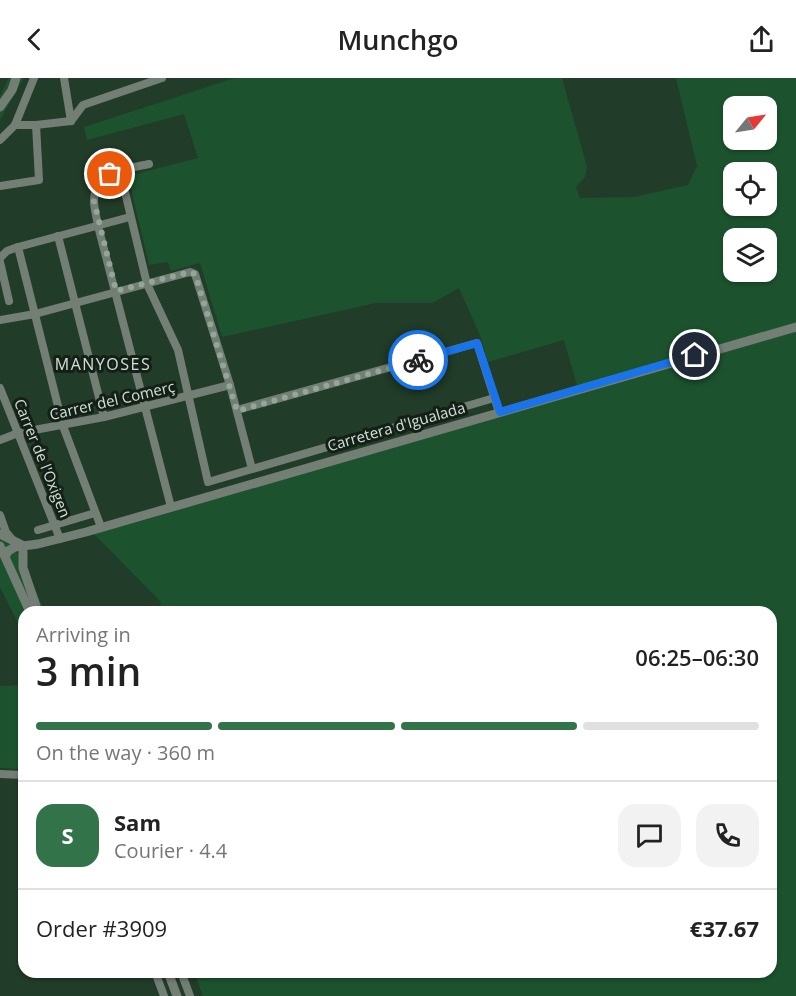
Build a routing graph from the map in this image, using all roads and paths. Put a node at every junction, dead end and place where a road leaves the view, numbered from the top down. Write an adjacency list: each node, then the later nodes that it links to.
1 (16, 78): 5 (street)
2 (34, 78): 7 (street)
3 (64, 78): 6 (street)
4 (162, 78): 6 (street)
5 (0, 107)
6 (71, 121): 8 (street)
7 (15, 125): 8 (street); 9 (street)
8 (36, 125): 12 (street)
9 (0, 140)
10 (148, 164): 11 (street)
11 (120, 171): 13 (street); 14 (street)
12 (0, 186)
13 (130, 217): 14 (street); 18 (street)
14 (98, 226): 15 (street); 19 (street)
15 (58, 236): 16 (street); 21 (street)
16 (18, 247): 17 (street); 22 (street)
17 (0, 260): 20 (street)
18 (147, 284): 19 (street); 25 (street); 27 (street)
19 (116, 291): 21 (street); 29 (street)
20 (9, 301)
21 (76, 303): 22 (street); 32 (street)
22 (35, 314): 23 (street); 33 (street)
23 (0, 320)
24 (796, 327): 31 (street, Carretera d'Igualada)
25 (230, 385): 27 (street, Carrer del Comerç); 30 (street)
26 (0, 388): 34 (street, Carrer de l'Oxigen)
27 (189, 396): 29 (street, Carrer del Comerç); 36 (street)
28 (494, 398): 30 (street); 31 (street); 36 (street)
29 (146, 406): 32 (street, Carrer del Comerç); 37 (street)
30 (237, 411): 36 (street)
31 (500, 412): 37 (street, Carretera d'Igualada)
32 (104, 417): 33 (street, Carrer del Comerç)
33 (63, 426): 34 (street, Carrer del Comerç); 38 (street)
34 (18, 433): 35 (street, Carrer del Comerç); 40 (street, Carrer de l'Oxigen)
35 (0, 440)
36 (252, 469)
37 (171, 507): 41 (street, Carretera d'Igualada)
38 (95, 513): 40 (street); 41 (street)
39 (0, 515): 46 (street)
40 (54, 524): 42 (street); 44 (street, Carrer de l'Oxigen)
41 (100, 527): 44 (street, Carretera d'Igualada)
42 (38, 530)
43 (0, 534): 46 (street)
44 (60, 538): 46 (street, Carretera d'Igualada)
45 (0, 546): 47 (street)
46 (19, 546): 47 (street, Carretera d'Igualada); 49 (street)
47 (6, 555): 48 (street)
48 (27, 606)
49 (36, 606)
50 (0, 774): 51 (street)
51 (18, 775)
52 (157, 978): 55 (street)
53 (170, 978): 56 (street)
54 (184, 978): 57 (street)
55 (164, 996)
56 (177, 996)
57 (190, 996)

